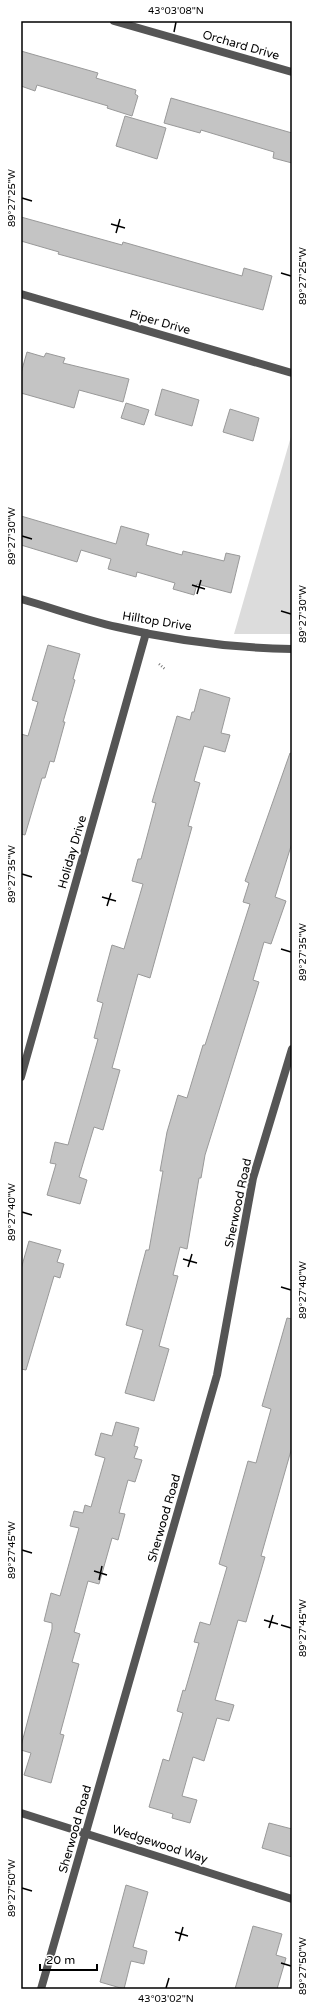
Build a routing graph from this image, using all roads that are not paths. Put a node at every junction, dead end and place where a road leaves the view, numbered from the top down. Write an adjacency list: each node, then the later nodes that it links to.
1 (114, 21): 2 (street, Orchard Drive)
2 (292, 72)
3 (21, 294): 4 (street, Piper Drive)
4 (292, 373)
5 (21, 599): 6 (street, Hilltop Drive)
6 (146, 633): 7 (street, Hilltop Drive); 9 (street, Holiday Drive)
7 (292, 649)
8 (292, 1049): 11 (street, Sherwood Road)
9 (21, 1077)
10 (21, 1813): 11 (street, Wedgewood Way)
11 (86, 1833): 12 (street, Wedgewood Way); 13 (street, Sherwood Road)
12 (292, 1899)
13 (41, 1989)

